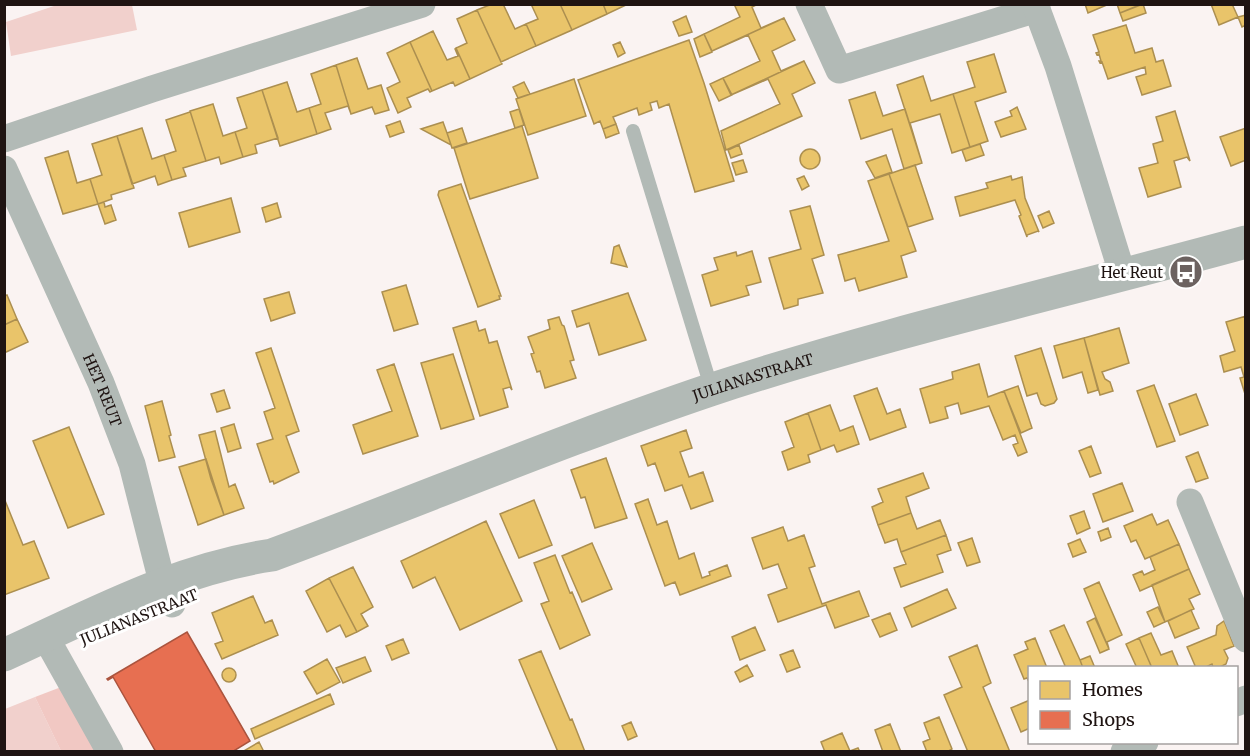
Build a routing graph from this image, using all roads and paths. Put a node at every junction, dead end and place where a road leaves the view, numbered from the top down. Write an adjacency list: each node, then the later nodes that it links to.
1 (422, 4): 5 (street)
2 (809, 4): 3 (street)
3 (1036, 7): 8 (street)
4 (633, 131): 9 (lane)
5 (4, 139)
6 (6, 179): 11 (street, HET REUT)
7 (1245, 242): 8 (street, JULIANASTRAAT)
8 (1123, 276): 9 (street, JULIANASTRAAT)
9 (712, 390): 11 (street, JULIANASTRAAT)
10 (1190, 502): 12 (street)
11 (168, 593): 13 (street, JULIANASTRAAT)
12 (1245, 639)
13 (49, 644): 14 (street, JULIANASTRAAT); 15 (street, JULIANASTRAAT); 17 (street)
14 (4, 655)
15 (4, 675)
16 (1140, 744): 18 (street)
17 (110, 752)
18 (1124, 752)

